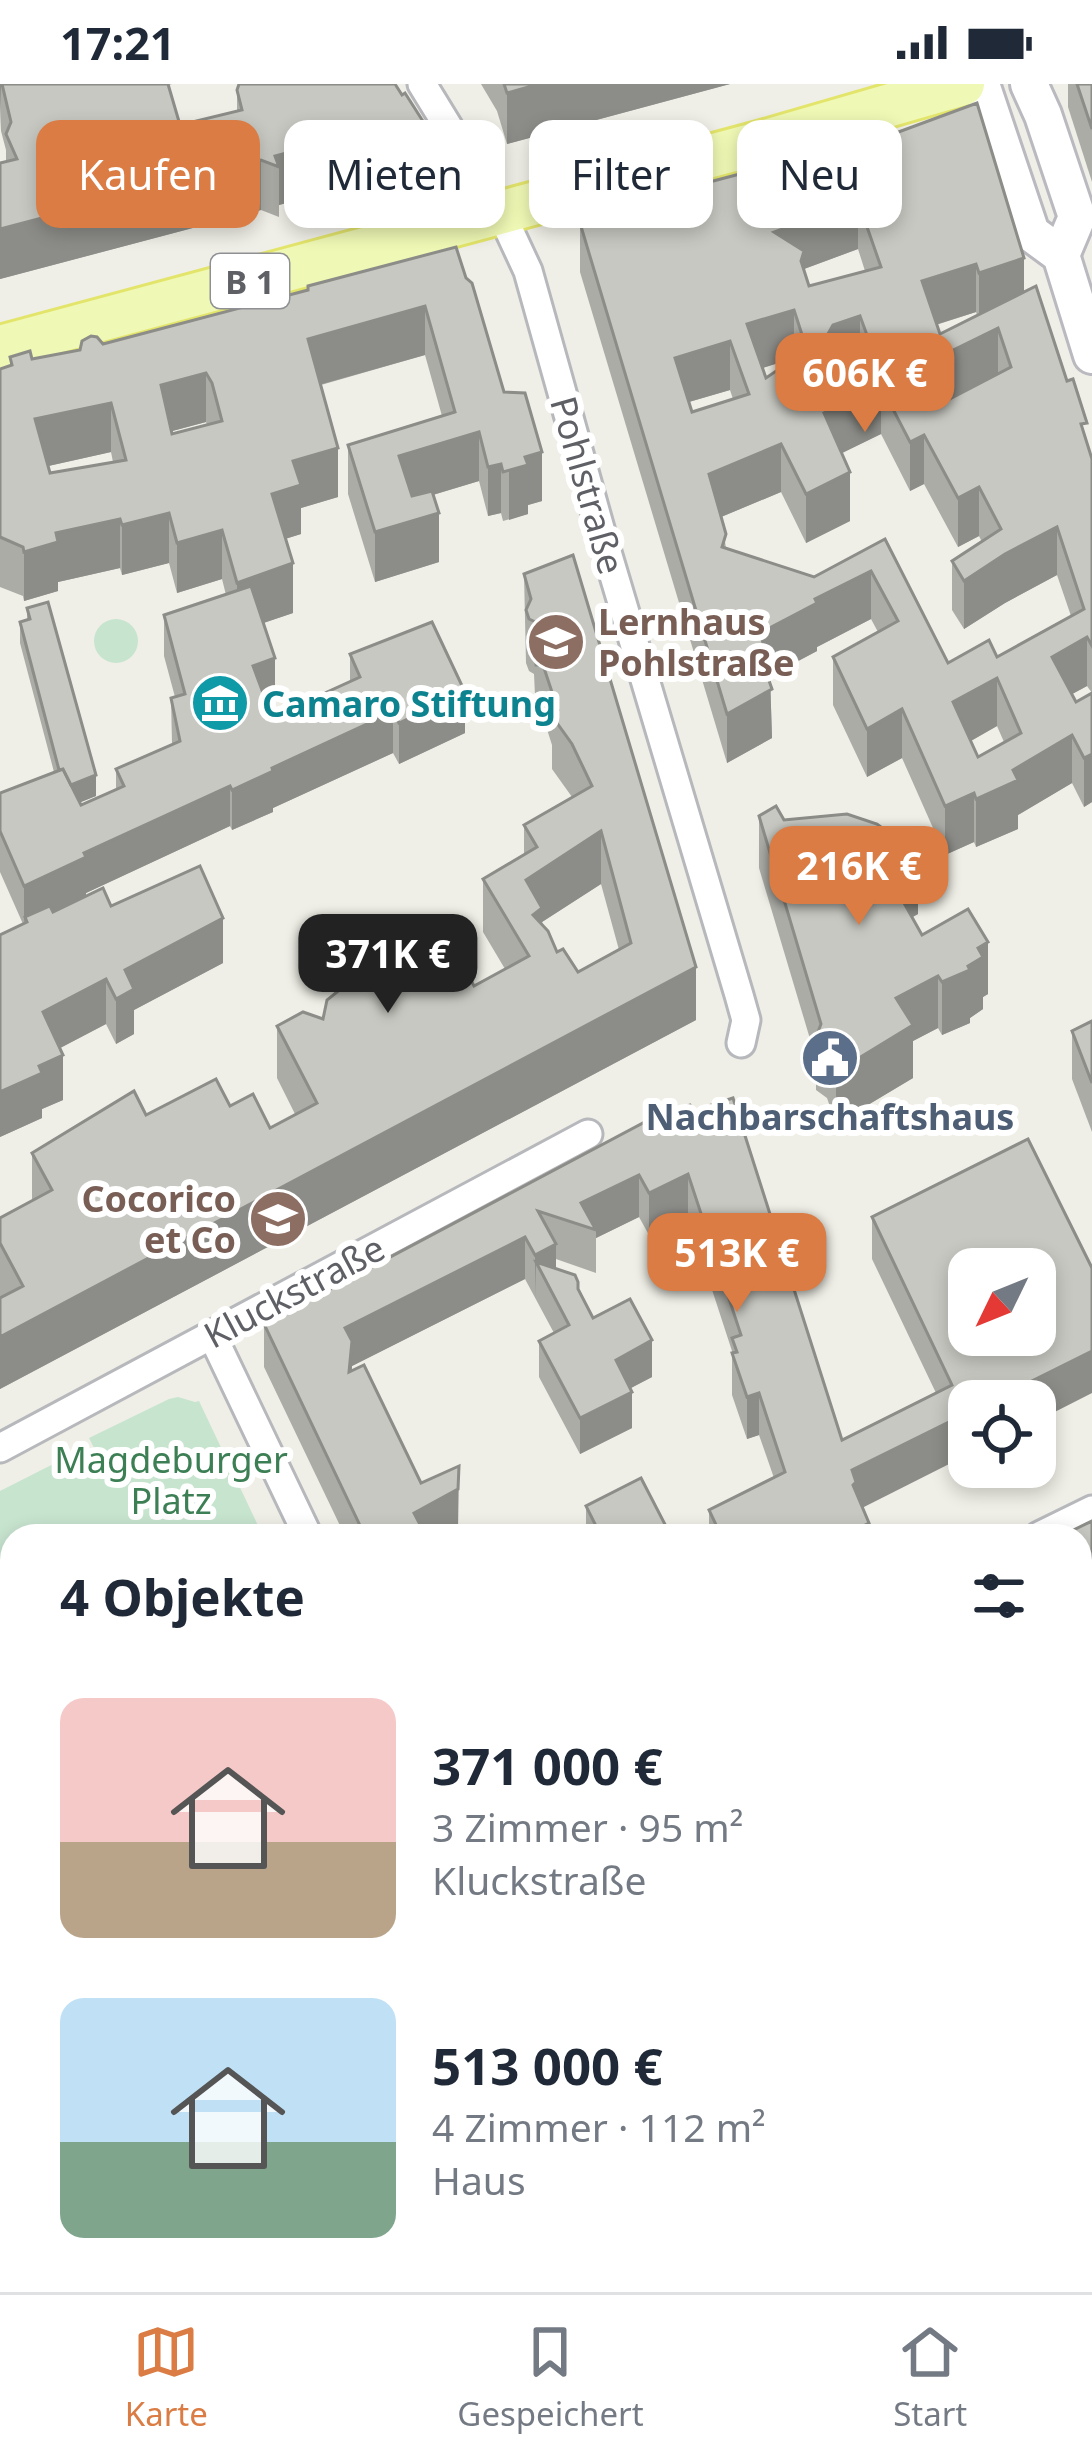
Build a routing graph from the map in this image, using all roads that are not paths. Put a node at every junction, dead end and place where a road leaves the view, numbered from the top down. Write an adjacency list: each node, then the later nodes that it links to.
1 (422, 84): 5 (street, Pohlstraße)
2 (962, 84): 6 (main road, B 1)
3 (981, 84): 9 (street)
4 (1029, 84): 9 (street)
5 (444, 120)
6 (505, 212)
7 (505, 222): 12 (street, Pohlstraße)
8 (445, 228): 10 (main road, B 1)
9 (1061, 255): 11 (street)
10 (0, 347)
11 (1092, 356)
12 (741, 1043)
13 (588, 1134): 14 (street, Kluckstraße)
14 (212, 1335): 15 (street, Kluckstraße); 17 (street)
15 (0, 1448)
16 (1092, 1510): 18 (street)
17 (302, 1524)
18 (1063, 1524)

